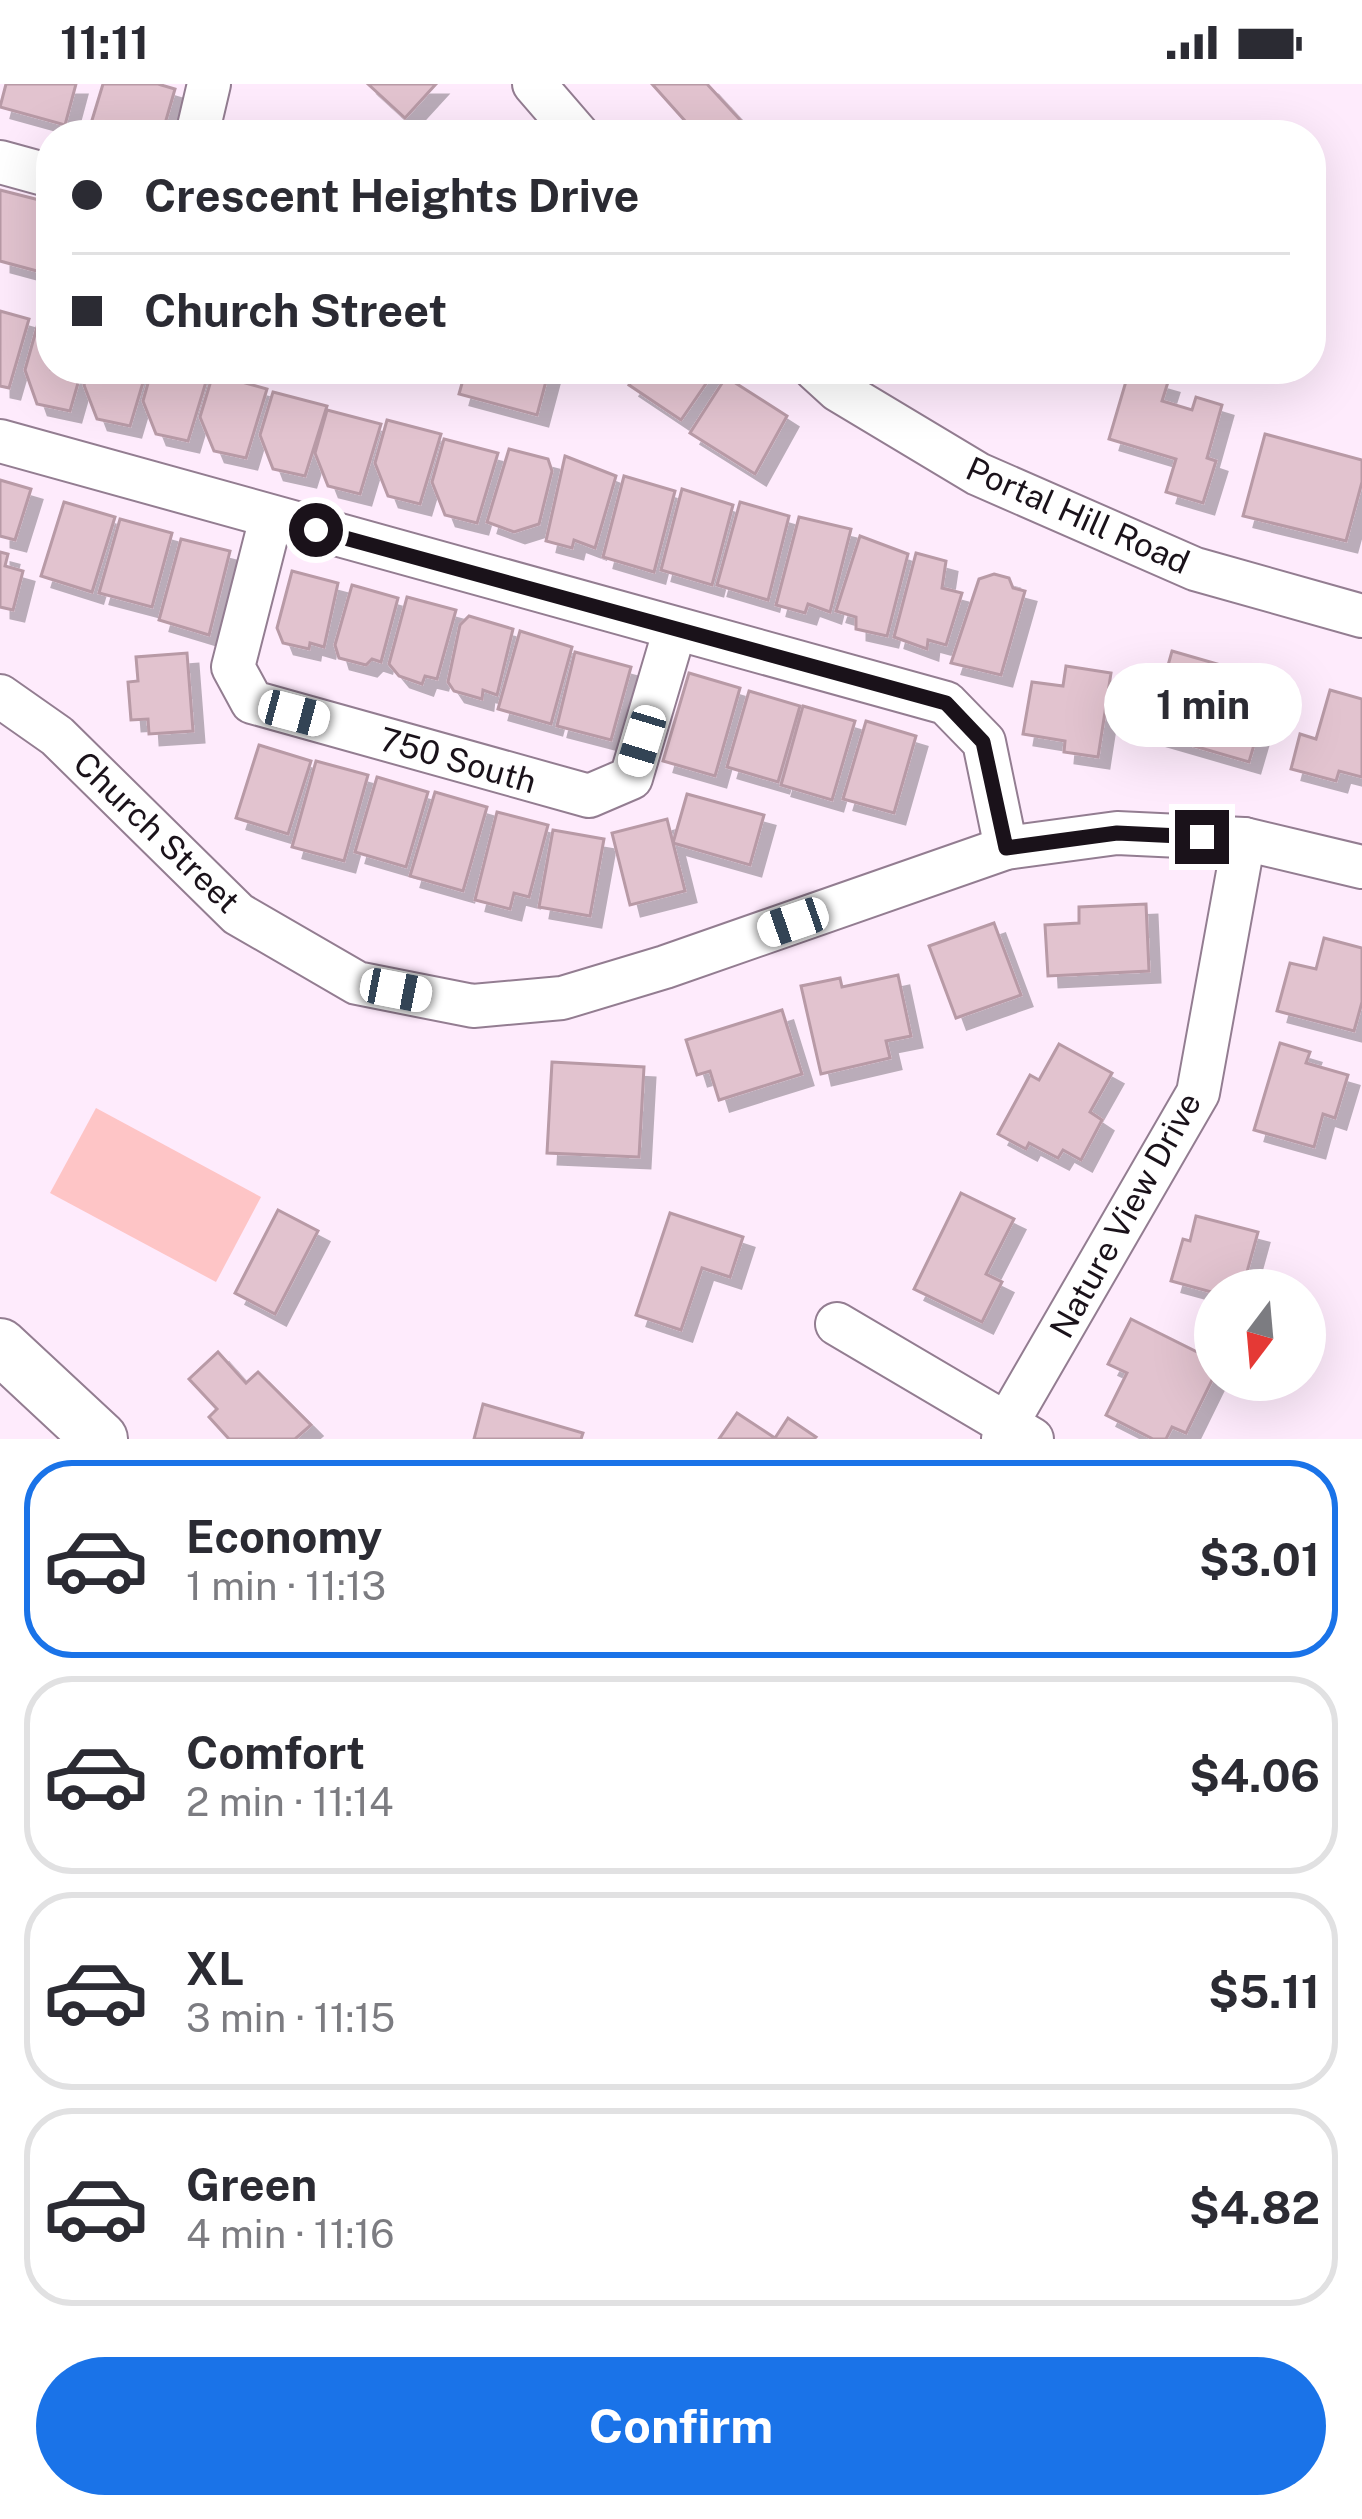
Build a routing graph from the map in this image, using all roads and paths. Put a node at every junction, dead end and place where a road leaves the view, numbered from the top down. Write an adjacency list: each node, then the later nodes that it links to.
1 (209, 84): 3 (street)
2 (534, 84): 4 (street)
3 (200, 120)
4 (565, 120)
5 (0, 162): 6 (street)
6 (36, 172)
7 (832, 384): 10 (street, Portal Hill Road)
8 (0, 441): 9 (street)
9 (272, 518): 11 (street); 11 (street, 750 South)
10 (1362, 616)
11 (676, 629): 14 (street)
12 (0, 696): 14 (street, Church Street)
13 (1244, 839): 14 (street, Church Street); 15 (street, Church Street); 18 (street, Nature View Drive)
14 (1006, 848)
15 (1362, 867)
16 (837, 1324): 18 (street)
17 (0, 1346): 19 (main road)
18 (1014, 1434)
19 (100, 1439)

